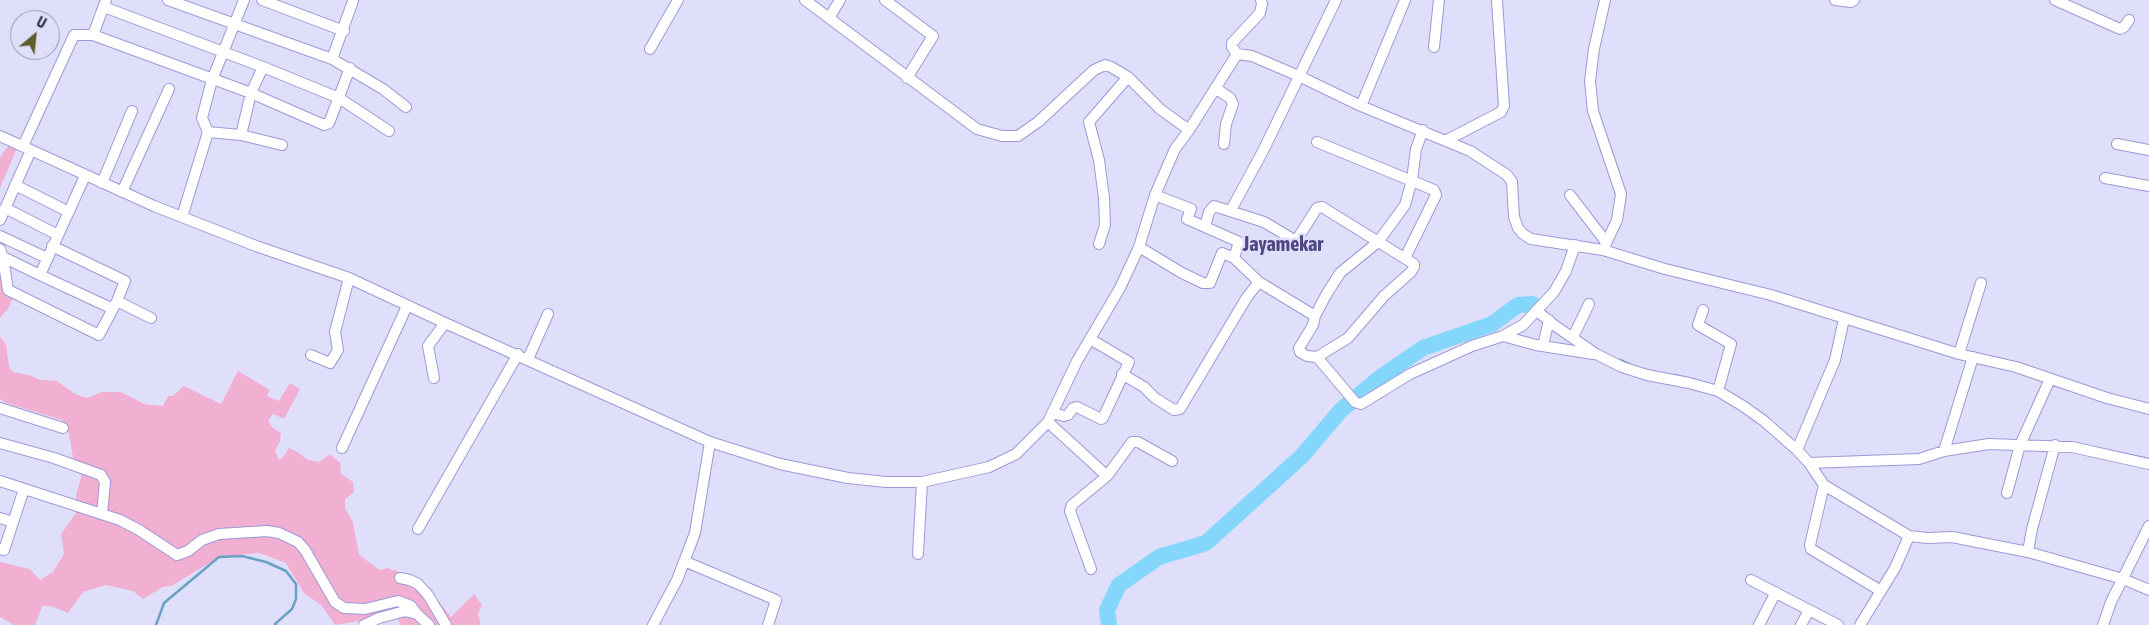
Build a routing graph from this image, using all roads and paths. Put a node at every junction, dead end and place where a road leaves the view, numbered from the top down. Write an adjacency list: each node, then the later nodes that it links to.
1 (168, 0): 21 (street)
2 (244, 0): 21 (street)
3 (262, 0): 22 (street)
4 (352, 0): 22 (street)
5 (678, 0): 25 (street)
6 (805, 0): 19 (street)
7 (840, 0): 19 (street)
8 (885, 0): 33 (street)
9 (1261, 0): 27 (street)
10 (1336, 0): 32 (street)
11 (1405, 0): 39 (street)
12 (1438, 0): 24 (street)
13 (1497, 0): 48 (street)
14 (1605, 0): 76 (street)
15 (1835, 0): 16 (street)
16 (1854, 0)
17 (2055, 0): 20 (street)
18 (105, 3): 23 (street); 26 (street)
19 (829, 18): 33 (street)
20 (2129, 20)
21 (233, 24): 26 (street); 28 (street)
22 (344, 31): 28 (street)
23 (93, 35): 34 (street); 53 (street)
24 (1434, 47)
25 (650, 49)
26 (222, 52): 29 (street); 34 (street)
27 (1237, 54): 32 (street); 35 (street)
28 (332, 60): 30 (street)
29 (263, 67): 37 (street); 38 (street)
30 (350, 68): 38 (street); 40 (street)
31 (1128, 77): 33 (street); 42 (street); 73 (street)
32 (1300, 77): 39 (street); 65 (street)
33 (907, 78)
34 (212, 80): 37 (street); 45 (street)
35 (1215, 88): 42 (street); 50 (street)
36 (168, 89): 61 (street)
37 (251, 93): 38 (street); 46 (street)
38 (339, 98): 44 (street)
39 (1361, 106): 43 (street)
40 (406, 107)
41 (132, 111): 58 (street)
42 (1189, 130): 62 (street)
43 (1423, 130): 48 (street); 57 (street)
44 (389, 131)
45 (208, 132): 46 (street); 67 (street)
46 (240, 135): 52 (street)
47 (0, 136): 53 (street)
48 (1447, 140): 74 (street)
49 (1317, 142): 57 (street)
50 (1224, 144)
51 (2118, 144): 54 (street)
52 (282, 146)
53 (27, 148): 55 (street); 59 (street)
54 (2149, 150)
55 (85, 176): 58 (street); 66 (street)
56 (2105, 178): 60 (street)
57 (1412, 180): 72 (street); 81 (street)
58 (102, 183): 61 (street)
59 (16, 185): 64 (street); 66 (street)
60 (2149, 186)
61 (122, 192): 67 (street)
62 (1155, 194): 69 (street); 77 (street)
63 (1570, 195): 76 (street)
64 (5, 208): 68 (street); 70 (street)
65 (1230, 210): 69 (street); 72 (street)
66 (69, 212): 70 (street)
67 (182, 217): 83 (street)
68 (0, 220)
69 (1205, 227): 80 (street)
70 (58, 234): 75 (street)
71 (0, 236): 79 (street)
72 (1378, 242): 81 (street); 92 (street)
73 (1099, 244)
74 (1575, 245): 76 (street); 89 (street)
75 (52, 246): 79 (street); 87 (street)
76 (1604, 246): 94 (street)
77 (1139, 247): 80 (street); 99 (street)
78 (2, 253): 82 (street); 87 (street)
79 (47, 258): 82 (street)
80 (1234, 258): 84 (street)
81 (1405, 258): 105 (street)
82 (40, 275): 87 (street)
83 (349, 278): 88 (street); 104 (street)
84 (1259, 282): 92 (street); 108 (street)
85 (1981, 283): 103 (street)
86 (1589, 304): 98 (street)
87 (115, 305): 93 (street)
88 (407, 306): 96 (street); 120 (street)
89 (1537, 310): 95 (street); 97 (street)
90 (1703, 310): 111 (street)
91 (548, 314): 107 (street)
92 (1315, 316): 105 (street)
93 (151, 318)
94 (1844, 319): 103 (street); 121 (street)
95 (1549, 320): 98 (street); 100 (street)
96 (445, 323): 101 (street); 109 (street)
97 (1503, 336): 100 (street); 105 (street)
98 (1572, 337): 102 (street)
99 (1090, 339): 108 (street); 114 (street)
100 (1543, 346): 102 (street)
101 (518, 354): 107 (street); 136 (street)
102 (1596, 354): 111 (street)
103 (1960, 354): 106 (street)
104 (311, 355)
105 (1318, 356)
106 (1973, 357): 110 (street); 122 (street)
107 (528, 359): 116 (street)
108 (1122, 374): 114 (street)
109 (434, 378)
110 (2050, 379): 113 (street); 118 (street)
111 (1718, 391): 121 (street)
112 (0, 408): 115 (street)
113 (2149, 409)
114 (1050, 418): 126 (street); 128 (street)
115 (63, 428)
116 (710, 442): 128 (street); 141 (street)
117 (0, 443): 132 (street)
118 (2020, 444): 119 (street); 122 (street); 131 (street)
119 (2055, 445): 125 (street); 139 (street)
120 (342, 448)
121 (1797, 450): 124 (street)
122 (1944, 450): 124 (street)
123 (1172, 461): 126 (street)
124 (1809, 463): 129 (street)
125 (2149, 464)
126 (1107, 476): 142 (street)
127 (0, 481): 130 (street)
128 (922, 482): 140 (street)
129 (1824, 486): 137 (street); 147 (street)
130 (24, 489): 132 (street); 134 (street)
131 (2007, 493)
132 (102, 514): 150 (street)
133 (0, 518): 134 (street)
134 (13, 522): 138 (street)
135 (2149, 526): 144 (street)
136 (418, 529)
137 (1909, 536): 139 (street); 147 (street)
138 (0, 549)
139 (2028, 552): 144 (street)
140 (918, 554)
141 (684, 561): 154 (street); 155 (street)
142 (1091, 569)
143 (400, 578): 153 (street)
144 (2123, 579): 146 (street); 160 (street)
145 (1751, 580): 148 (street)
146 (2149, 590)
147 (1881, 591): 159 (street)
148 (1776, 592): 149 (street); 156 (street)
149 (1809, 610): 157 (street); 158 (street)
150 (417, 614): 151 (street); 152 (street)
151 (364, 625)
152 (429, 625)
153 (446, 625)
154 (653, 625)
155 (768, 625)
156 (1759, 625)
157 (1801, 625)
158 (1838, 625)
159 (1860, 625)
160 (2103, 625)

